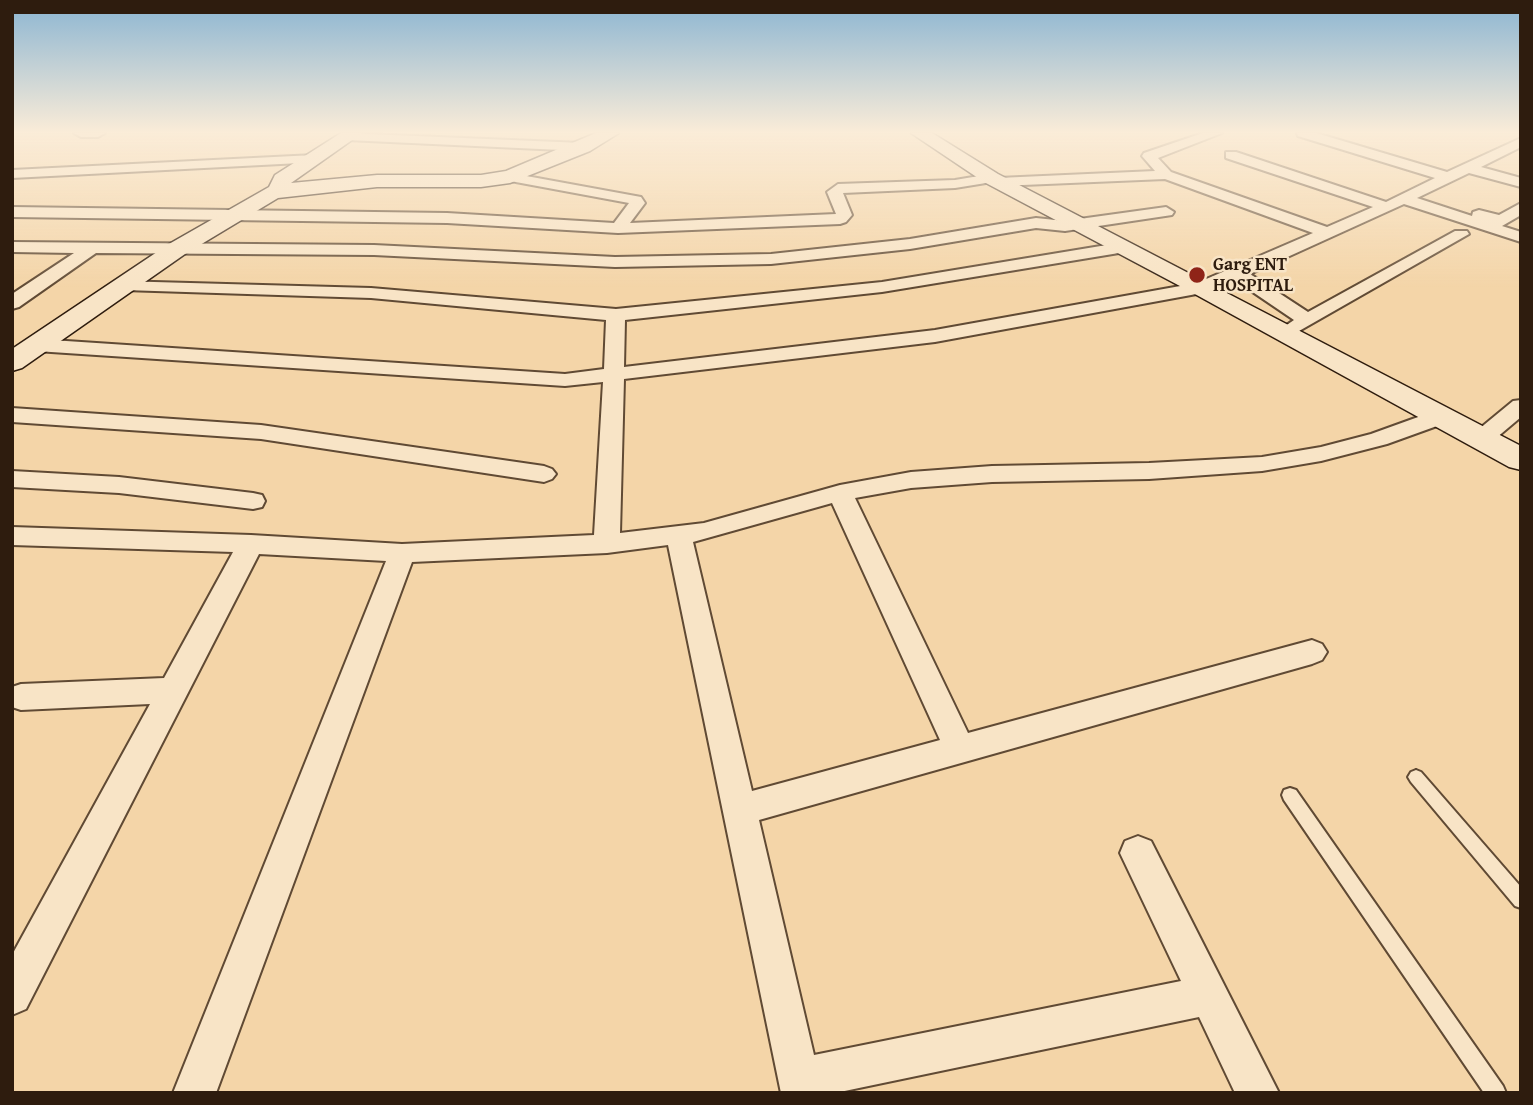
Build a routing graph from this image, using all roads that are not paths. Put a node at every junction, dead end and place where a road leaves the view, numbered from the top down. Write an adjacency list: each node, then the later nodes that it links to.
1 (280, 185): 9 (street)
2 (342, 185): 9 (street)
3 (551, 185): 17 (street)
4 (941, 185): 17 (street)
5 (1004, 185): 16 (street)
6 (1193, 185): 18 (street)
7 (1321, 185): 11 (street)
8 (1431, 185): 10 (street)
9 (278, 191): 15 (street)
10 (1408, 196): 11 (street); 12 (street); 20 (street)
11 (1387, 206): 18 (street)
12 (1521, 208)
13 (12, 212): 15 (street)
14 (1166, 212): 16 (street)
15 (235, 215): 17 (street); 24 (street)
16 (1082, 224): 22 (street); 24 (street)
17 (618, 228)
18 (1328, 233): 25 (street)
19 (1461, 234): 30 (street)
20 (1521, 237)
21 (12, 247): 23 (street)
22 (1125, 247): 27 (street); 29 (street)
23 (92, 248): 24 (street); 28 (street)
24 (177, 249): 26 (street)
25 (1237, 273): 27 (street); 30 (street)
26 (124, 285): 29 (street); 31 (street)
27 (1202, 288): 30 (street); 33 (street)
28 (12, 303)
29 (616, 315): 33 (street)
30 (1296, 327): 36 (street)
31 (36, 345): 32 (street); 33 (street)
32 (12, 362)
33 (614, 374): 46 (street)
34 (1521, 406): 37 (street)
35 (12, 415): 39 (street)
36 (1440, 417): 37 (street); 41 (street)
37 (1481, 439): 38 (street)
38 (1521, 460)
39 (544, 474)
40 (12, 479): 42 (street)
41 (840, 493): 43 (street); 51 (street)
42 (253, 501)
43 (679, 536): 46 (street); 54 (street)
44 (15, 540): 45 (street)
45 (251, 544): 47 (street); 49 (street)
46 (607, 544): 47 (street)
47 (402, 553): 60 (street)
48 (1312, 652): 51 (street)
49 (173, 690): 50 (street); 57 (street)
50 (21, 697)
51 (960, 750): 54 (street)
52 (1416, 777): 56 (lane)
53 (1290, 795): 62 (lane)
54 (739, 810): 59 (street)
55 (1138, 853): 58 (street)
56 (1521, 900)
57 (12, 995)
58 (1209, 995): 59 (street); 61 (street)
59 (800, 1086)
60 (194, 1093)
61 (1258, 1093)
62 (1496, 1093)

